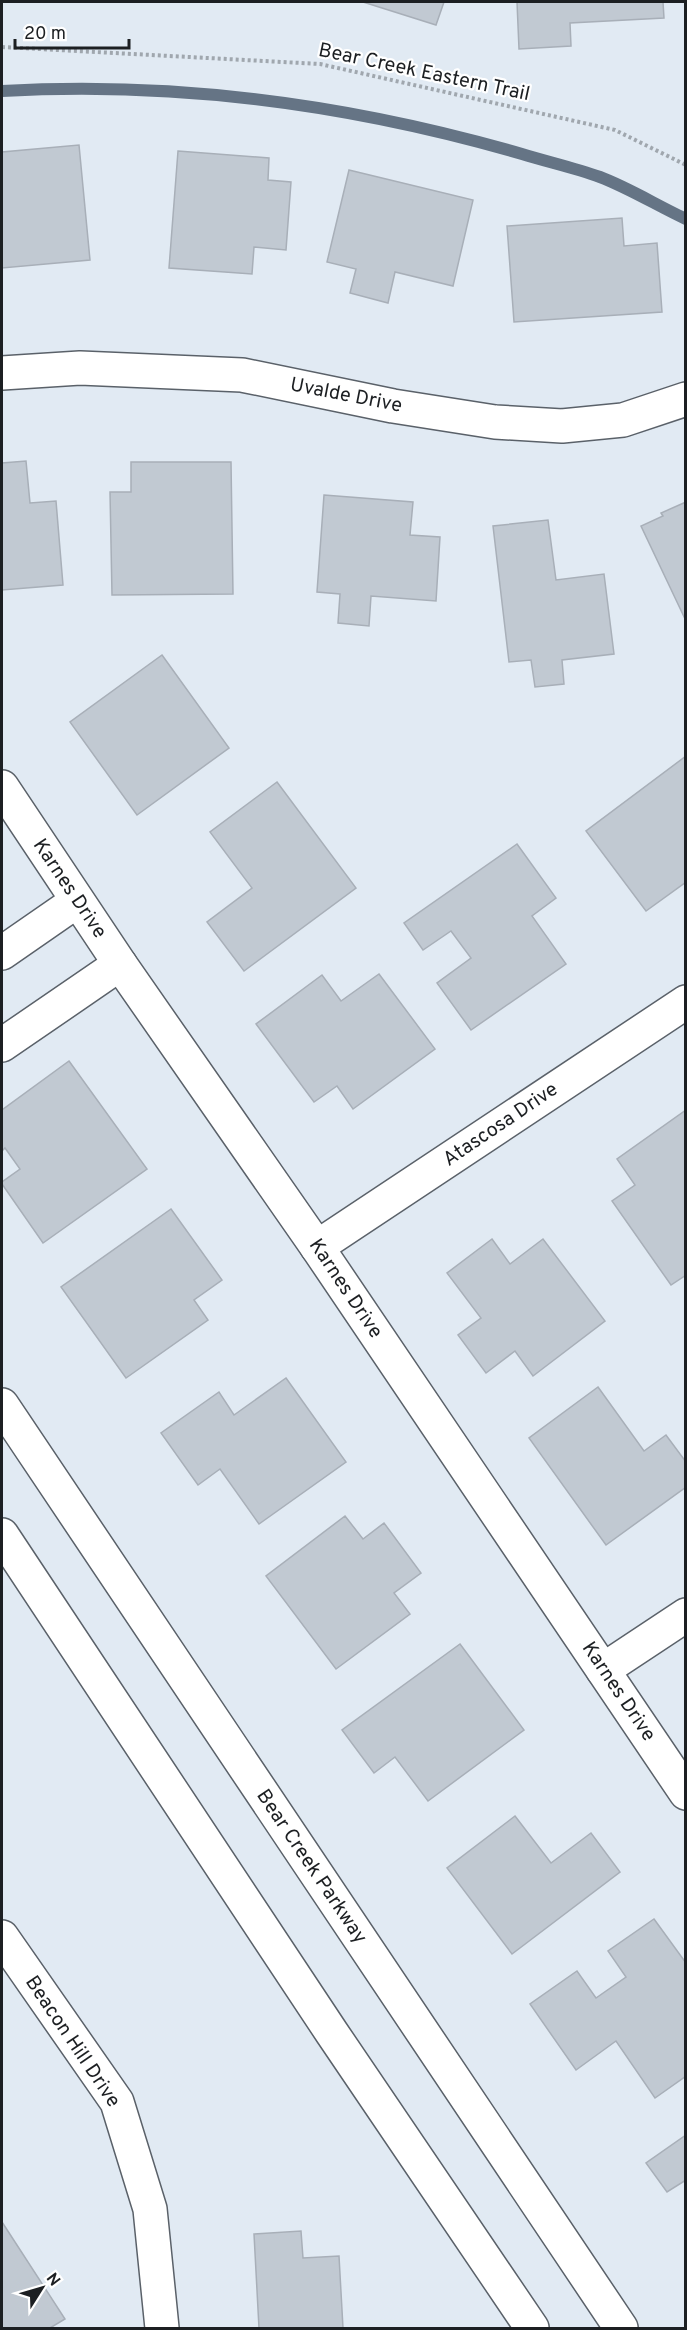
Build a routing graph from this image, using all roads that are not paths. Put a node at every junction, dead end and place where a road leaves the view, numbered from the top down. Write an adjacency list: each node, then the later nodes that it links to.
1 (2, 373): 2 (street, Uvalde Drive)
2 (686, 399)
3 (2, 787): 4 (street, Karnes Drive)
4 (77, 901): 5 (street); 6 (street, Karnes Drive)
5 (2, 953)
6 (120, 964): 8 (street); 9 (street, Karnes Drive)
7 (686, 1002): 9 (street, Atascosa Drive)
8 (2, 1045)
9 (317, 1247): 13 (street, Karnes Drive)
10 (2, 1405): 18 (street, Bear Creek Parkway)
11 (2, 1535): 17 (street)
12 (686, 1616): 13 (street)
13 (603, 1670): 14 (street, Karnes Drive)
14 (686, 1793)
15 (2, 1937): 16 (street, Beacon Hill Drive)
16 (162, 2328)
17 (532, 2328)
18 (621, 2328)

